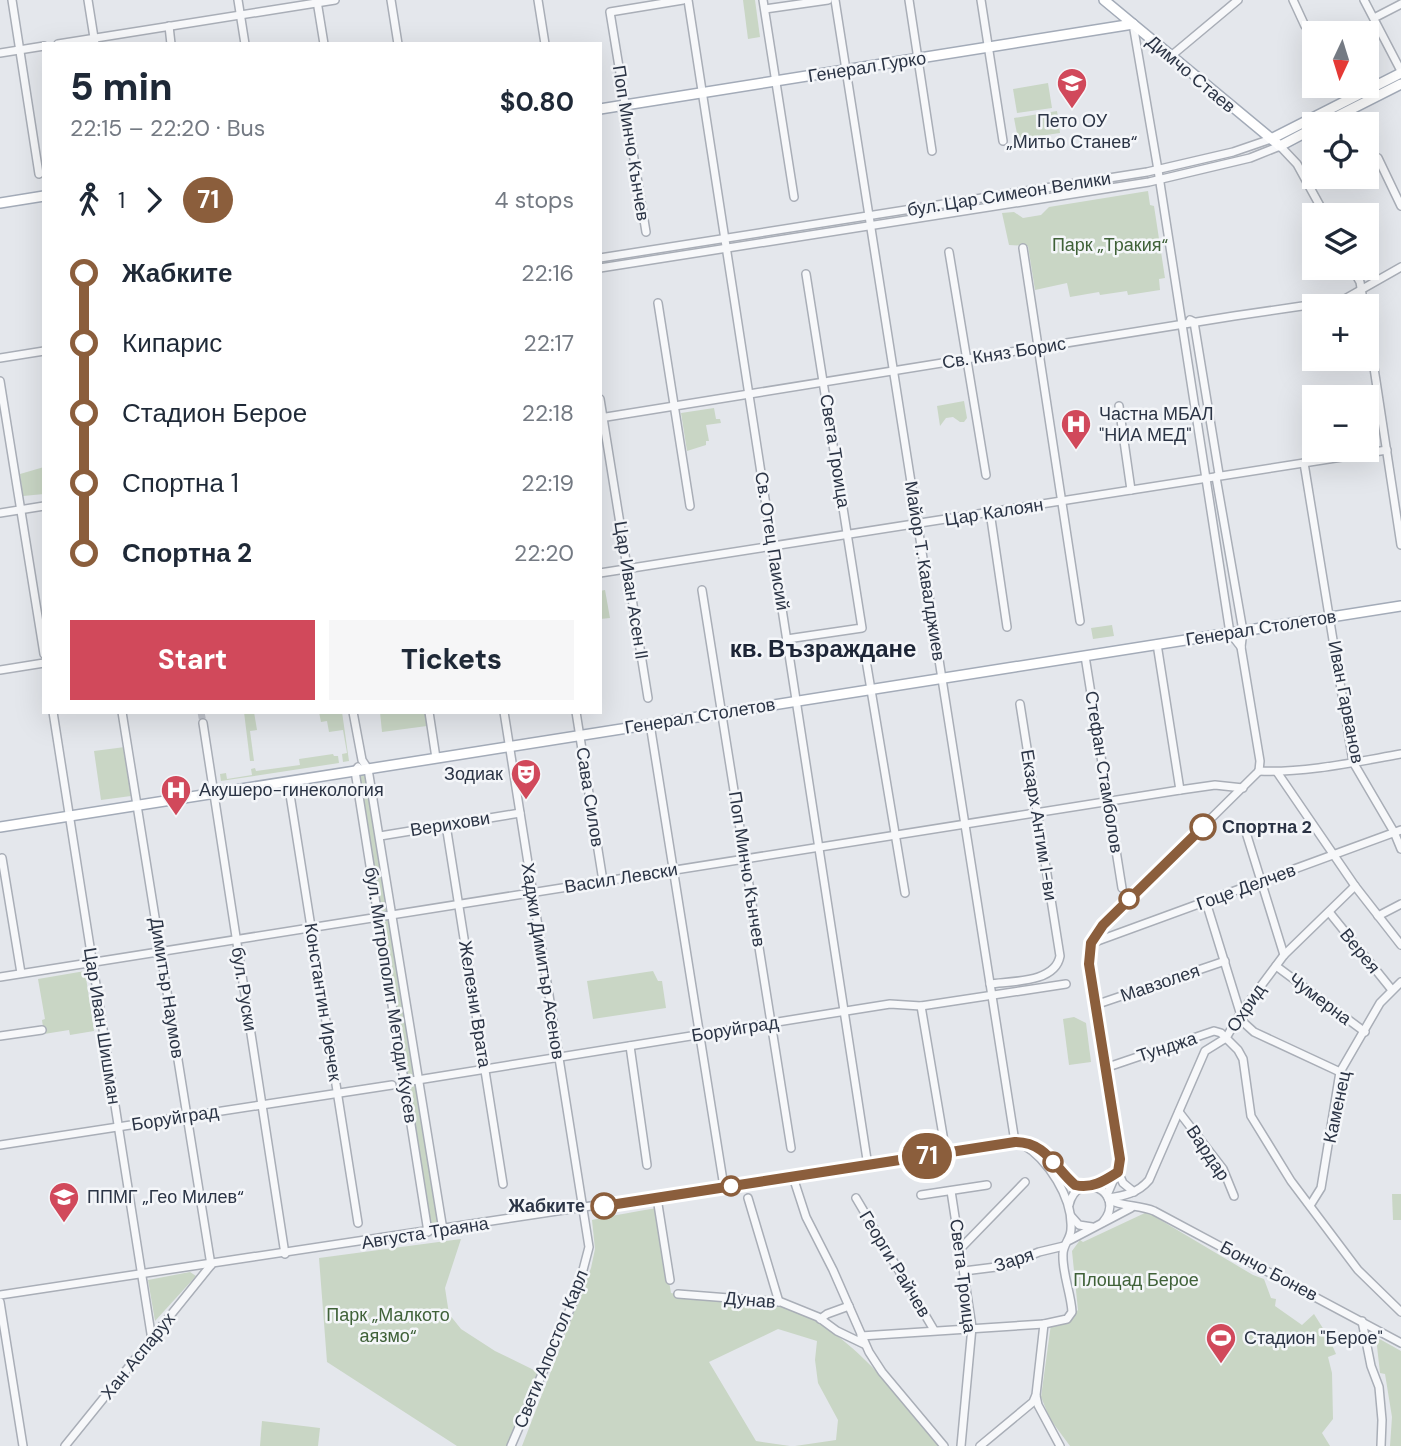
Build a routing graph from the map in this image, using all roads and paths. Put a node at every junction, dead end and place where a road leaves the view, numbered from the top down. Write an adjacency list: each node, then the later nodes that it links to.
1 (12, 0): 33 (street)
2 (88, 0): 25 (street)
3 (238, 0): 20 (street)
4 (335, 0): 16 (street)
5 (391, 0): 29 (street)
6 (538, 0): 30 (street)
7 (685, 0): 41 (street, Св. Отец Паисий); 42 (street, Поп Минчо Кънчев)
8 (763, 0): 19 (street)
9 (828, 0): 19 (street)
10 (835, 0): 37 (street, Майор Т. Кавалджиев)
11 (909, 0): 36 (street)
12 (981, 0): 32 (street)
13 (1238, 0): 35 (street)
14 (1293, 0): 22 (street)
15 (1364, 0): 21 (street)
16 (318, 1): 20 (street); 28 (street)
17 (1108, 1): 23 (main road, Димчо Стаев)
18 (1401, 4): 21 (street)
19 (765, 9): 39 (street)
20 (240, 15): 24 (street); 27 (street)
21 (1374, 18): 38 (street)
22 (1303, 21)
23 (1133, 24): 32 (main road, Генерал Гурко); 35 (main road, Димчо Стаев); 51 (street)
24 (169, 26): 25 (street); 26 (street)
25 (94, 41)
26 (171, 42)
27 (245, 42)
28 (324, 42)
29 (398, 42)
30 (545, 42)
31 (42, 46): 33 (street)
32 (989, 47): 36 (main road, Генерал Гурко); 47 (street)
33 (19, 50): 34 (street); 52 (street)
34 (0, 53)
35 (1171, 57): 46 (main road, Димчо Стаев)
36 (918, 58): 37 (main road, Генерал Гурко); 49 (street)
37 (846, 70): 39 (main road, Генерал Гурко); 59 (street, Майор Т. Кавалджиев)
38 (1401, 72): 46 (main road, бул. Цар Симеон Велики)
39 (775, 81): 41 (main road, Генерал Гурко); 54 (street)
40 (1401, 84): 44 (main road)
41 (702, 93): 42 (main road, Генерал Гурко); 62 (street, Св. Отец Паисий)
42 (625, 105): 43 (main road, Генерал Гурко); 61 (street, Поп Минчо Кънчев)
43 (602, 109)
44 (1346, 112)
45 (1302, 134): 48 (main road, бул. Цар Симеон Велики)
46 (1271, 139): 48 (main road, Димчо Стаев); 51 (street, бул. Цар Симеон Велики)
47 (1003, 141)
48 (1280, 146): 53 (street, бул. Цар Симеон Велики); 57 (street)
49 (932, 151)
50 (1379, 160): 58 (street)
51 (1158, 170): 53 (street); 59 (street, бул. Цар Симеон Велики)
52 (39, 174)
53 (1160, 179): 60 (street, бул. Цар Симеон Велики); 74 (street)
54 (794, 197)
55 (42, 198): 56 (main road)
56 (0, 203)
57 (1318, 203)
58 (1401, 206)
59 (869, 215): 60 (street, Майор Т. Кавалджиев); 62 (street, бул. Цар Симеон Велики)
60 (871, 226): 63 (street, бул. Цар Симеон Велики); 80 (street, Майор Т. Кавалджиев)
61 (646, 232)
62 (724, 239): 63 (street, Св. Отец Паисий); 66 (street, бул. Цар Симеон Велики)
63 (728, 248): 68 (street, бул. Цар Симеон Велики); 84 (street, Св. Отец Паисий)
64 (1023, 248): 76 (street)
65 (949, 252): 79 (street)
66 (602, 258)
67 (1401, 267): 71 (street)
68 (602, 268)
69 (806, 274): 83 (street, Света Троица)
70 (1357, 280): 71 (street)
71 (1362, 291): 72 (street); 75 (street)
72 (1362, 294)
73 (658, 303): 85 (street)
74 (1181, 320): 75 (street); 76 (street, Св. Княз Борис); 92 (street)
75 (1194, 322): 93 (street)
76 (1039, 348): 79 (street, Св. Княз Борис); 95 (street)
77 (42, 351): 78 (street)
78 (0, 358)
79 (967, 359): 80 (street, Св. Княз Борис); 91 (street)
80 (894, 371): 83 (street, Св. Княз Борис); 101 (street, Майор Т. Кавалджиев)
81 (1375, 371): 89 (street)
82 (0, 381): 88 (street)
83 (824, 382): 84 (street, Св. Княз Борис); 102 (street, Света Троица)
84 (750, 394): 85 (street, Св. Княз Борис); 104 (street, Св. Отец Паисий)
85 (674, 406): 87 (street, Св. Княз Борис); 97 (street)
86 (1119, 406): 94 (street)
87 (602, 418): 105 (street, Цар Иван Асен II)
88 (4, 434): 98 (street)
89 (1387, 450): 90 (street); 103 (street)
90 (1304, 463): 93 (street); 109 (street, Иван Гарванов)
91 (986, 475)
92 (1206, 475): 93 (street); 94 (street, Цар Калоян); 113 (street)
93 (1216, 477): 112 (street)
94 (1131, 490): 95 (street, Цар Калоян)
95 (1062, 501): 99 (street, Цар Калоян); 110 (street)
96 (42, 506): 98 (street)
97 (690, 506)
98 (21, 510): 100 (street); 115 (street)
99 (990, 512): 101 (street, Цар Калоян); 111 (street)
100 (0, 513)
101 (918, 523): 102 (street, Цар Калоян); 122 (street, Майор Т. Кавалджиев)
102 (848, 534): 104 (street, Цар Калоян); 114 (street, Света Троица)
103 (1401, 545)
104 (773, 546): 105 (street, Цар Калоян); 114 (street, Св. Отец Паисий)
105 (627, 569): 106 (street, Цар Калоян); 124 (street, Цар Иван Асен II)
106 (602, 573)
107 (702, 590): 127 (street, Поп Минчо Кънчев)
108 (1401, 606): 109 (main road, Генерал Столетов)
109 (1329, 617): 112 (main road, Генерал Столетов); 141 (street, Иван Гарванов)
110 (1080, 621)
111 (1007, 626)
112 (1243, 631): 113 (main road, Генерал Столетов); 117 (street)
113 (1230, 633): 116 (main road, Генерал Столетов); 117 (street)
114 (787, 639): 125 (street, Св. Отец Паисий)
115 (42, 641)
116 (1157, 644): 118 (main road, Генерал Столетов); 148 (street)
117 (1241, 647): 144 (street)
118 (1085, 656): 122 (main road, Генерал Столетов); 150 (street, Стефан Стамболов)
119 (866, 660): 123 (street)
120 (42, 663): 121 (street)
121 (0, 670)
122 (942, 678): 123 (main road, Генерал Столетов); 155 (street, Майор Т. Кавалджиев)
123 (871, 689): 125 (main road, Генерал Столетов); 160 (street)
124 (648, 698)
125 (797, 701): 127 (main road, Генерал Столетов); 162 (street, Св. Отец Паисий)
126 (1020, 704): 153 (street, Екзарх Антим I-ви)
127 (722, 713): 135 (main road, Генерал Столетов); 166 (street, Поп Минчо Кънчев)
128 (53, 714): 154 (street, Цар Иван Шишман)
129 (353, 714): 140 (street, бул. Митрополит Методи Кусев)
130 (429, 714): 139 (street)
131 (504, 714): 137 (street, Хаджи Димитър Асенов)
132 (576, 714): 136 (street, Сава Силов)
133 (122, 715): 151 (street, Димитър Наумов)
134 (203, 723): 149 (street, бул. Руски)
135 (650, 724): 136 (main road, Генерал Столетов); 167 (street)
136 (580, 735): 137 (main road, Генерал Столетов); 168 (street, Сава Силов)
137 (510, 747): 139 (main road, Генерал Столетов); 152 (street, Хаджи Димитър Асенов)
138 (1401, 754): 141 (street)
139 (436, 758): 142 (main road, Генерал Столетов)
140 (362, 761): 142 (street, бул. Митрополит Методи Кусев); 143 (street)
141 (1353, 762): 145 (street); 159 (street, Иван Гарванов)
142 (368, 769): 143 (main road, Генерал Столетов); 161 (street, бул. Митрополит Методи Кусев)
143 (355, 771): 146 (main road, Генерал Столетов); 179 (street, бул. Митрополит Методи Кусев)
144 (1259, 771): 145 (street); 147 (street)
145 (1277, 772): 164 (street)
146 (288, 782): 149 (main road, Генерал Столетов); 181 (street, Константин Иречек)
147 (1243, 788): 148 (street, Васил Левски); 183 (street)
148 (1180, 790): 150 (street, Васил Левски)
149 (214, 793): 151 (main road, Генерал Столетов); 182 (street, бул. Руски)
150 (1109, 801): 153 (street, Васил Левски); 171 (street, Стефан Стамболов)
151 (138, 805): 154 (main road, Генерал Столетов); 185 (street, Димитър Наумов)
152 (520, 813): 156 (street, Верихови); 172 (street, Хаджи Димитър Асенов)
153 (1037, 813): 155 (street, Васил Левски); 193 (street, Екзарх Антим I-ви)
154 (69, 816): 158 (main road, Генерал Столетов); 188 (street, Цар Иван Шишман)
155 (965, 823): 160 (street, Васил Левски); 193 (street, Майор Т. Кавалджиев)
156 (446, 825): 161 (street, Верихови); 175 (street, Железни Врата)
157 (1244, 826): 169 (street)
158 (0, 827)
159 (1397, 831): 163 (street, Иван Гарванов); 164 (street, Гоце Делчев)
160 (895, 834): 162 (street, Васил Левски); 173 (street)
161 (380, 836): 178 (street, бул. Митрополит Методи Кусев)
162 (819, 846): 166 (street, Васил Левски); 199 (street, Св. Отец Паисий)
163 (1401, 849)
164 (1334, 855): 169 (street, Гоце Делчев); 170 (street)
165 (2, 858): 190 (street)
166 (746, 858): 167 (street, Васил Левски); 201 (street, Поп Минчо Кънчев)
167 (673, 870): 168 (street, Васил Левски); 204 (street)
168 (603, 881): 172 (street, Васил Левски)
169 (1262, 881): 174 (street, Гоце Делчев); 186 (street)
170 (1355, 886): 177 (street, Охрид); 180 (street)
171 (1122, 888)
172 (533, 892): 175 (street, Васил Левски); 208 (street, Хаджи Димитър Асенов)
173 (905, 893)
174 (1206, 902): 183 (street, Гоце Делчев); 187 (street)
175 (459, 904): 178 (street, Васил Левски); 210 (street, Железни Врата)
176 (1401, 904): 180 (street)
177 (1329, 912): 186 (street, Охрид); 195 (street, Верея)
178 (393, 914): 179 (street, Васил Левски); 212 (street, бул. Митрополит Методи Кусев)
179 (380, 916): 181 (street, Васил Левски); 213 (street, бул. Митрополит Методи Кусев)
180 (1378, 916): 184 (street)
181 (311, 927): 182 (street, Васил Левски); 215 (street, Константин Иречек)
182 (237, 939): 185 (street, Васил Левски); 216 (street, бул. Руски)
183 (1091, 943): 197 (street)
184 (1401, 945)
185 (161, 951): 188 (street, Васил Левски); 218 (street, Димитър Наумов)
186 (1284, 955): 189 (street, Охрид)
187 (1226, 961): 197 (street, Мавзолея); 200 (street)
188 (91, 962): 190 (street, Васил Левски); 219 (street, Цар Иван Шишман)
189 (1276, 966): 200 (street, Охрид); 203 (street, Чумерна)
190 (21, 974): 191 (street, Васил Левски)
191 (0, 977)
192 (1401, 982): 195 (street, Каменец)
193 (990, 984): 196 (street, Майор Т. Кавалджиев)
194 (1066, 984): 196 (street, Боруйград)
195 (1392, 990): 203 (street, Каменец)
196 (992, 995): 198 (street, Боруйград); 220 (street, Майор Т. Кавалджиев)
197 (1095, 1005): 209 (street)
198 (921, 1006): 199 (street, Боруйград); 223 (street)
199 (846, 1011): 201 (street, Боруйград); 225 (street, Св. Отец Паисий)
200 (1240, 1014): 206 (street, Охрид); 211 (street)
201 (771, 1023): 204 (street, Боруйград); 222 (street, Поп Минчо Кънчев)
202 (42, 1030): 205 (street)
203 (1365, 1032): 211 (street, Каменец)
204 (700, 1035): 207 (street, Боруйград); 232 (street)
205 (0, 1036)
206 (1226, 1038): 209 (street, Тунджа); 217 (street, Охрид); 241 (street)
207 (630, 1046): 208 (street, Боруйград); 224 (street)
208 (559, 1058): 210 (street, Боруйград); 245 (street, Хаджи Димитър Асенов)
209 (1105, 1068): 226 (street)
210 (485, 1069): 212 (street, Боруйград); 229 (street, Железни Врата)
211 (1340, 1072): 241 (street, Каменец)
212 (420, 1080): 213 (street, Боруйград); 250 (street, бул. Митрополит Методи Кусев)
213 (405, 1082): 251 (street, бул. Митрополит Методи Кусев)
214 (392, 1084): 215 (street, Боруйград)
215 (337, 1093): 216 (street, Боруйград); 248 (street, Константин Иречек)
216 (262, 1105): 218 (street, Боруйград); 254 (street, бул. Руски)
217 (1179, 1112): 233 (street, Охрид); 236 (street, Вардар)
218 (187, 1116): 219 (street, Боруйград); 255 (street, Димитър Наумов)
219 (119, 1127): 221 (street, Боруйград); 257 (street, Цар Иван Шишман)
220 (1015, 1142): 223 (street, Августа Траяна); 231 (street); 242 (street)
221 (0, 1145)
222 (791, 1148)
223 (946, 1153): 225 (street, Августа Траяна)
224 (648, 1165)
225 (868, 1166): 227 (street, Августа Траяна)
226 (1118, 1172): 231 (street); 233 (street); 240 (street)
227 (793, 1177): 232 (street, Августа Траяна); 263 (street)
228 (1025, 1182): 253 (street)
229 (503, 1184)
230 (986, 1185): 234 (street)
231 (1088, 1186): 240 (street); 242 (street)
232 (724, 1187): 237 (street, Августа Траяна)
233 (1137, 1190): 240 (street); 244 (street)
234 (951, 1191): 235 (street); 253 (street, Света Троица)
235 (921, 1195)
236 (1234, 1196)
237 (657, 1198): 245 (street, Августа Траяна); 258 (street)
238 (748, 1198): 262 (street)
239 (856, 1198): 269 (street, Георги Райчев)
240 (1108, 1198): 243 (street, Бончо Бонев); 247 (street)
241 (1311, 1204): 264 (street)
242 (1069, 1205): 246 (street)
243 (1135, 1207): 244 (street, Бончо Бонев); 247 (street, Бончо Бонев)
244 (1144, 1207): 266 (street, Бончо Бонев)
245 (583, 1209): 250 (street, Августа Траяна); 278 (street, Свети Апостол Карл)
246 (1071, 1216): 249 (street); 252 (street)
247 (1103, 1222): 249 (street)
248 (358, 1223)
249 (1093, 1227): 252 (street, Заря)
250 (443, 1230): 251 (street, Августа Траяна)
251 (428, 1232): 254 (street, Августа Траяна)
252 (1066, 1243): 256 (street, Заря); 267 (street)
253 (960, 1249): 256 (street, Света Троица)
254 (285, 1254): 255 (street, Августа Траяна)
255 (211, 1265): 257 (street, Августа Траяна); 271 (street, Хан Аспарух)
256 (964, 1271): 268 (street, Света Троица)
257 (142, 1272): 260 (street, Августа Траяна); 271 (street, Цар Иван Шишман)
258 (670, 1280)
259 (678, 1294): 262 (street, Дунав)
260 (0, 1295)
261 (0, 1302): 276 (street)
262 (779, 1302): 265 (street, Дунав)
263 (849, 1306): 265 (street); 270 (street)
264 (1401, 1312)
265 (820, 1319): 273 (street, Дунав)
266 (1362, 1321): 272 (street, Бончо Бонев); 282 (street)
267 (1044, 1324): 268 (street); 274 (street)
268 (972, 1327): 269 (street); 275 (street, Света Троица)
269 (934, 1330): 270 (street)
270 (861, 1336): 273 (street)
271 (152, 1340): 277 (street, Хан Аспарух)
272 (1401, 1343)
273 (865, 1344): 279 (street)
274 (1036, 1395): 280 (street); 281 (street)
275 (961, 1445)
276 (23, 1446)
277 (65, 1446)
278 (511, 1446)
279 (944, 1446)
280 (980, 1446)
281 (1060, 1446)
282 (1381, 1446)

